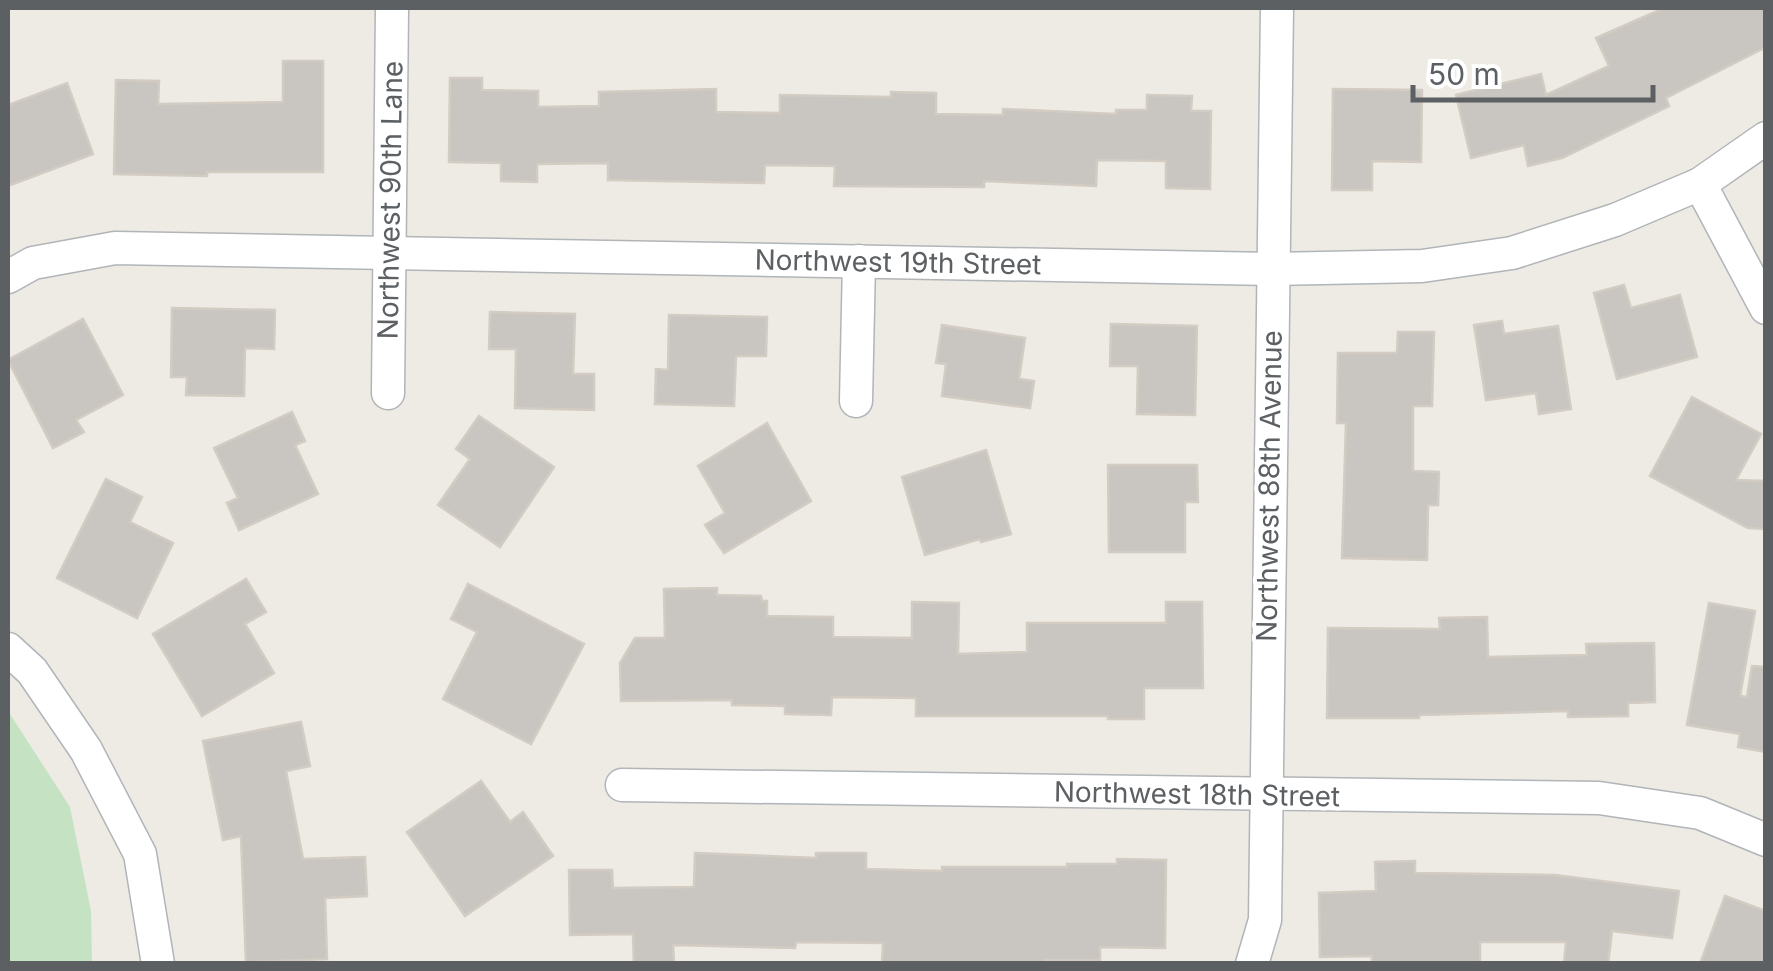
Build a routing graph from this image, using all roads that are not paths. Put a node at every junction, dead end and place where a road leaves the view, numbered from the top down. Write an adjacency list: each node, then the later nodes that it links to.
1 (392, 8): 5 (street, Northwest 90th Lane)
2 (1277, 8): 7 (street, Northwest 88th Avenue)
3 (1766, 138): 4 (street, Northwest 19th Street)
4 (1700, 184): 7 (street, Northwest 19th Street); 9 (street)
5 (388, 253): 6 (street, Northwest 19th Street); 8 (street, Northwest 19th Street); 10 (street, Northwest 90th Lane)
6 (859, 260): 7 (street, Northwest 19th Street); 11 (street)
7 (1272, 268): 14 (street, Northwest 88th Avenue)
8 (8, 277)
9 (1766, 308)
10 (388, 394)
11 (856, 402)
12 (8, 650): 16 (street)
13 (622, 785): 14 (street, Northwest 18th Street)
14 (1265, 796): 15 (street, Northwest 18th Street); 17 (street, Northwest 88th Avenue)
15 (1766, 840)
16 (158, 964)
17 (1252, 964)

